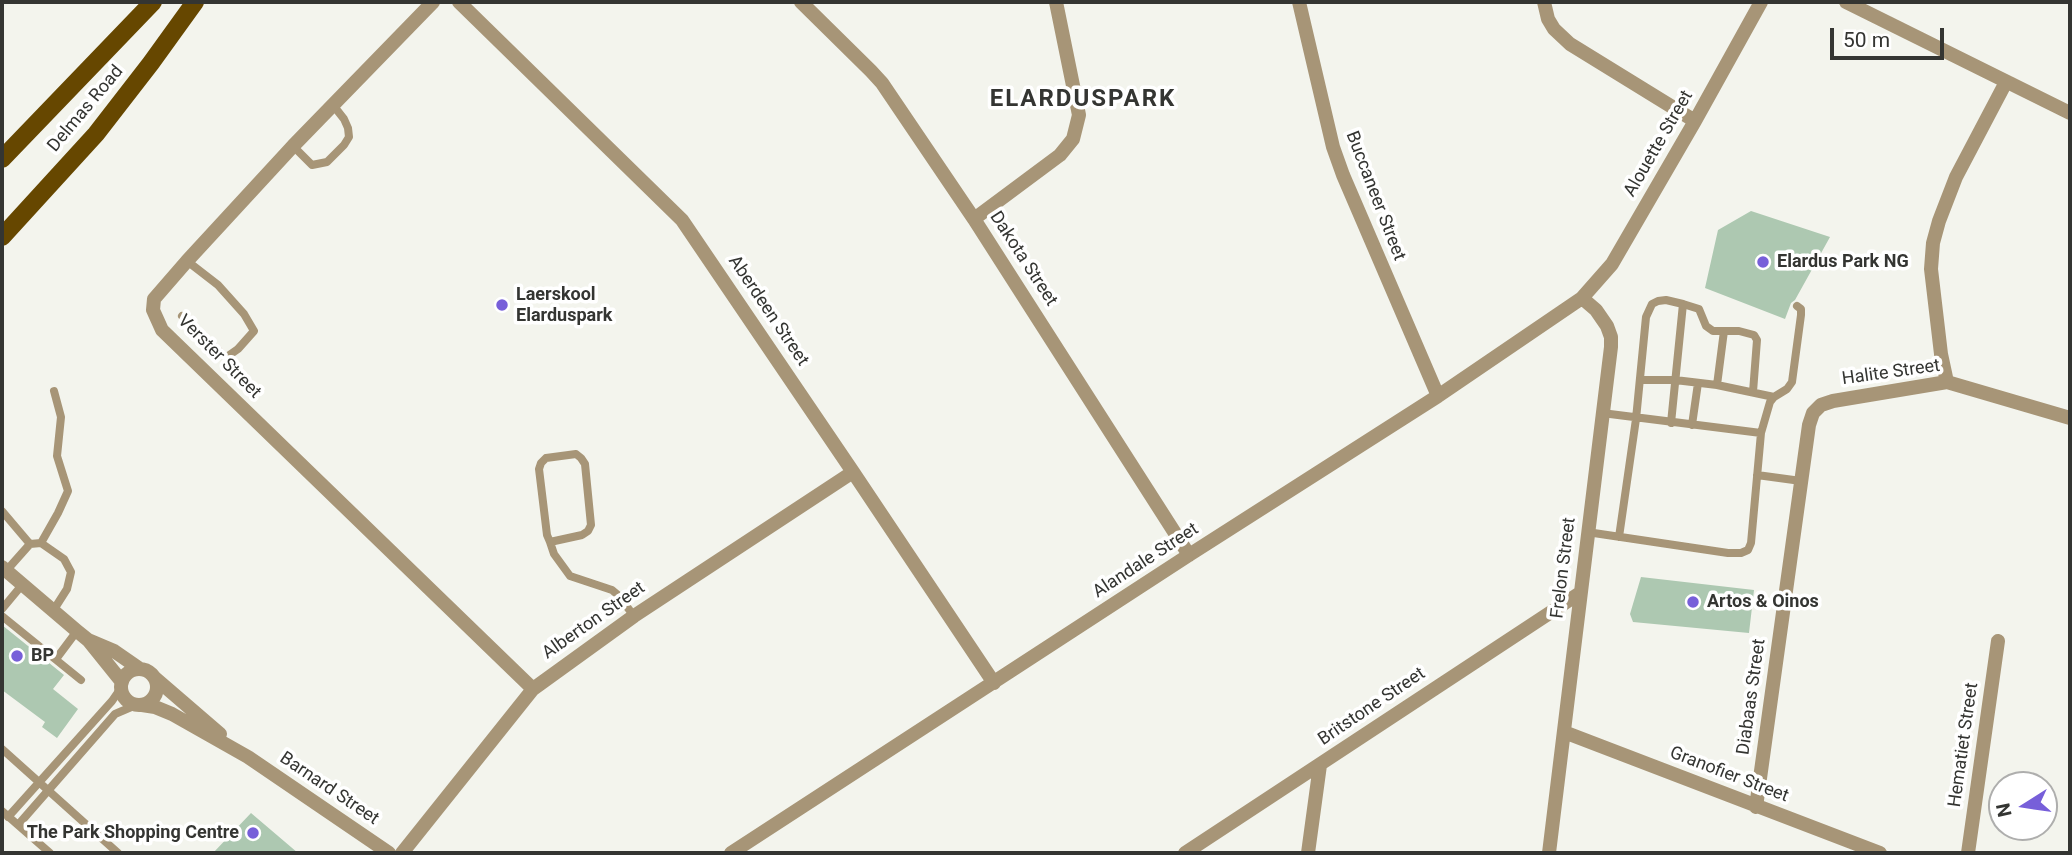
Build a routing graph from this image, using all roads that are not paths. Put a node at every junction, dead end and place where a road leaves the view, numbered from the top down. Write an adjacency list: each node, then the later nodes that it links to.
1 (153, 2): 16 (main road, Delmas Road)
2 (195, 2): 18 (main road, Delmas Road)
3 (433, 2): 12 (street, Verster Street)
4 (459, 2): 41 (street, Aberdeen Street)
5 (801, 2): 17 (street, Dakota Street)
6 (1056, 2): 17 (street)
7 (1300, 2): 32 (street, Buccaneer Street)
8 (1544, 2): 14 (street)
9 (1761, 2): 14 (street, Alouette Street)
10 (1846, 2): 11 (street)
11 (2006, 82): 13 (street); 27 (street)
12 (333, 105): 15 (street, Verster Street); 15 (lane)
13 (2070, 113)
14 (1695, 121): 20 (street, Alouette Street)
15 (293, 146): 19 (street, Verster Street)
16 (2, 159)
17 (974, 219): 50 (street, Dakota Street)
18 (2, 237)
19 (187, 261): 23 (lane); 66 (street, Verster Street)
20 (1582, 299): 32 (street, Alandale Street); 34 (street, Frelon Street)
21 (1683, 304): 24 (lane); 25 (lane); 26 (lane)
22 (1797, 306): 33 (lane)
23 (182, 316)
24 (1724, 331): 29 (lane); 31 (lane)
25 (1640, 380): 26 (lane); 36 (lane)
26 (1675, 380): 28 (lane); 37 (lane)
27 (1947, 382): 35 (street, Halite Street); 39 (street, Halite Street)
28 (1698, 383): 29 (lane); 38 (lane)
29 (1717, 385): 31 (lane)
30 (54, 391): 47 (lane)
31 (1753, 392): 33 (lane)
32 (1438, 396): 50 (street, Alandale Street)
33 (1774, 397): 40 (lane)
34 (1602, 413): 36 (lane); 45 (street, Frelon Street)
35 (2070, 418)
36 (1636, 419): 37 (lane); 46 (lane)
37 (1671, 423): 38 (lane)
38 (1692, 425): 40 (lane)
39 (1809, 425): 43 (street, Diabaas Street)
40 (1761, 433): 42 (lane)
41 (853, 471): 57 (street, Alberton Street); 64 (street, Aberdeen Street)
42 (1757, 475): 43 (lane); 46 (lane)
43 (1801, 481): 74 (street, Diabaas Street)
44 (2, 511): 49 (lane)
45 (1587, 532): 46 (lane); 53 (street, Frelon Street)
46 (1619, 537)
47 (41, 542): 49 (lane); 55 (lane)
48 (550, 542): 48 (lane); 57 (lane)
49 (30, 544): 51 (lane)
50 (1189, 555): 64 (street, Alandale Street)
51 (4, 569): 52 (street, Barnard Street)
52 (22, 585): 54 (lane); 55 (street, Barnard Street)
53 (1580, 593): 68 (street, Frelon Street); 71 (street, Britstone Street)
54 (2, 610)
55 (52, 611): 58 (street, Barnard Street)
56 (2, 616): 60 (lane)
57 (634, 616): 66 (street, Alberton Street)
58 (83, 635): 60 (lane); 61 (street, Barnard Street); 65 (street, Barnard Street)
59 (1998, 641): 86 (street, Hematiet Street)
60 (56, 659): 63 (lane)
61 (140, 669): 62 (street, Barnard Street); 65 (street)
62 (155, 678): 67 (street); 70 (street, Barnard Street)
63 (80, 680)
64 (994, 683): 81 (street, Alandale Street)
65 (121, 685): 67 (street, Barnard Street); 72 (lane)
66 (533, 689): 80 (street, Alberton Street)
67 (139, 705): 70 (street, Barnard Street); 73 (lane)
68 (1564, 732): 74 (street, Granofier Street); 84 (street, Frelon Street)
69 (2, 749): 72 (lane)
70 (248, 757): 79 (street, Barnard Street)
71 (1320, 765): 82 (street, Britstone Street); 83 (street)
72 (40, 782): 73 (lane); 75 (lane)
73 (49, 790): 76 (lane); 78 (lane)
74 (1756, 807): 85 (street, Granofier Street)
75 (5, 814): 76 (lane)
76 (18, 825): 77 (lane)
77 (50, 853)
78 (118, 853)
79 (389, 853)
80 (402, 853)
81 (730, 853)
82 (1185, 853)
83 (1308, 853)
84 (1549, 853)
85 (1880, 853)
86 (1968, 853)

